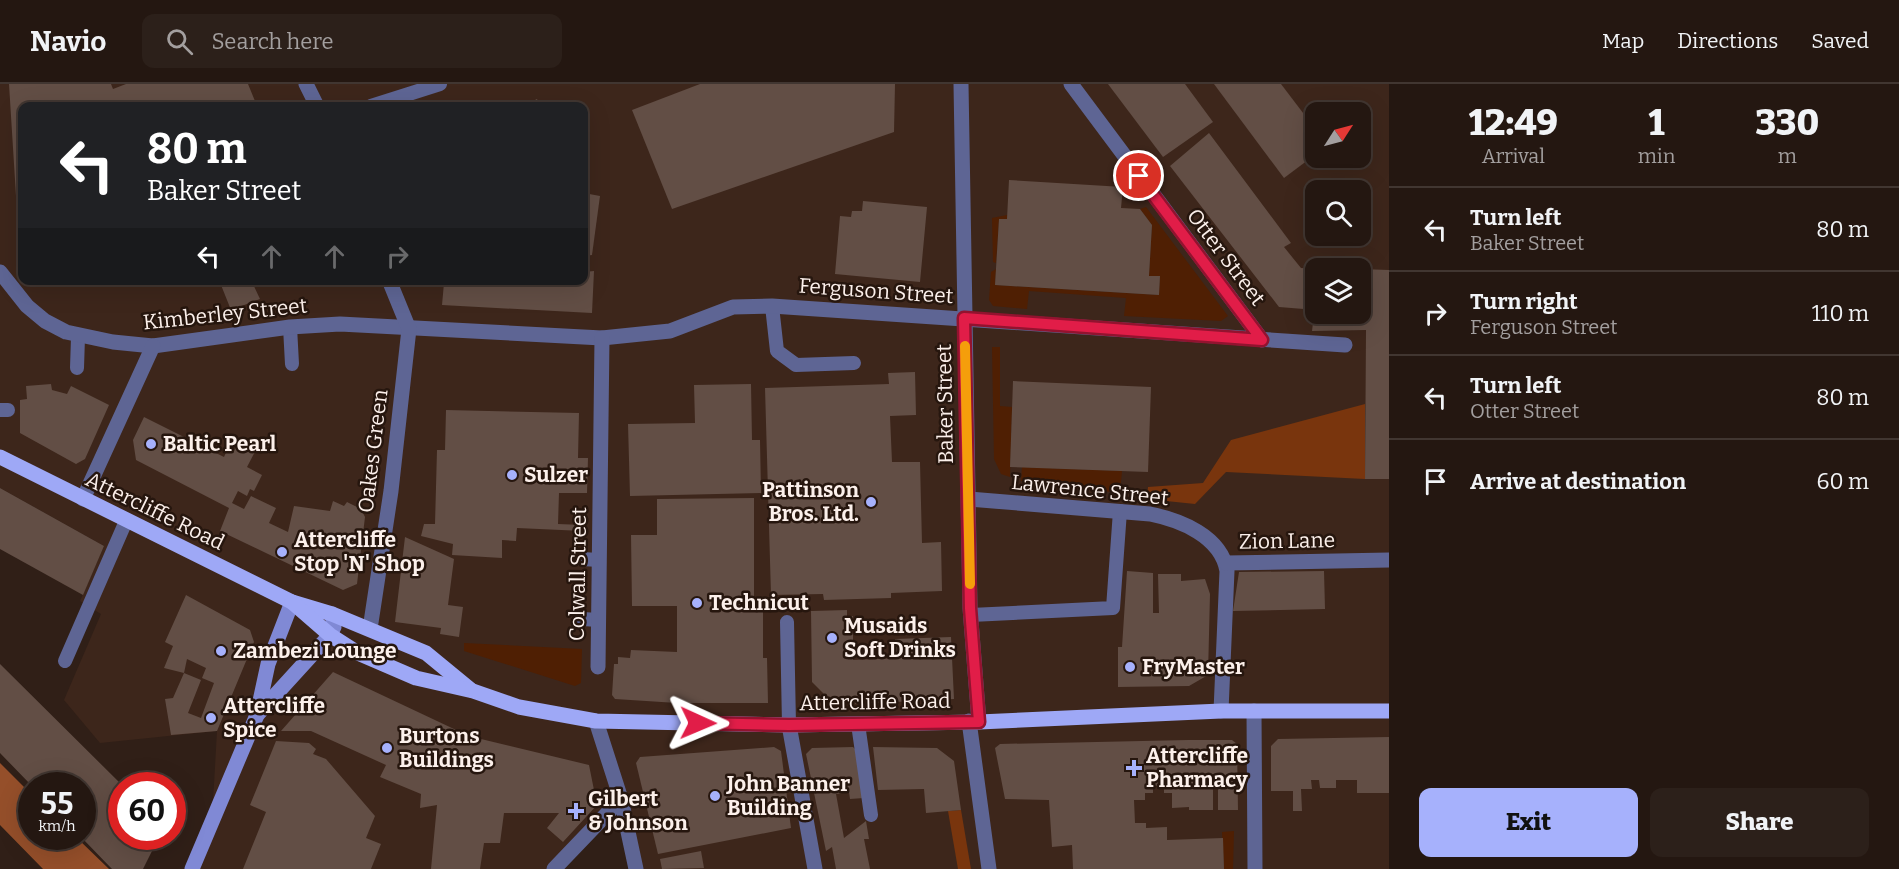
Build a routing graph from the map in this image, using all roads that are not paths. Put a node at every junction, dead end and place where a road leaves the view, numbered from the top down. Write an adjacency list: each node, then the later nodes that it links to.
1 (306, 84): 5 (street)
2 (440, 84): 6 (lane)
3 (961, 84): 10 (street, Baker Street)
4 (1071, 84): 15 (street, Otter Street)
5 (315, 102)
6 (383, 102)
7 (0, 272): 13 (street, Kimberley Street)
8 (391, 285): 12 (street, Oakes Green)
9 (772, 306): 10 (street, Ferguson Street); 14 (street, Ferguson Street); 18 (lane)
10 (964, 318): 15 (street, Ferguson Street); 23 (street, Baker Street)
11 (290, 327): 12 (street, Kimberley Street); 17 (street, Kimberley Street); 19 (lane)
12 (409, 329): 14 (street, Ferguson Street); 34 (street, Oakes Green)
13 (78, 337): 17 (street, Kimberley Street); 20 (lane)
14 (602, 338): 27 (street, Colwall Street)
15 (1262, 340): 16 (street, Ferguson Street)
16 (1345, 345)
17 (153, 346): 22 (street)
18 (854, 363)
19 (292, 364)
20 (77, 368)
21 (0, 457): 22 (main road, Attercliffe Road)
22 (83, 499): 25 (main road, Attercliffe Road)
23 (969, 500): 24 (street, Lawrence Street); 32 (street, Baker Street)
24 (1120, 511): 29 (street, Lawrence Street); 32 (lane)
25 (126, 521): 30 (main road, Attercliffe Road); 36 (lane)
26 (582, 559): 27 (lane)
27 (599, 560): 37 (street, Colwall Street)
28 (1389, 560): 29 (street, Zion Lane)
29 (1226, 563): 39 (street, Zion Lane)
30 (292, 602): 31 (main road, Attercliffe Road); 35 (main road, Attercliffe Road); 42 (main road)
31 (332, 614): 34 (main road, Attercliffe Road); 35 (main road)
32 (971, 615): 44 (street, Baker Street)
33 (787, 622): 46 (lane)
34 (370, 629): 38 (main road, Attercliffe Road)
35 (330, 635): 38 (main road, Attercliffe Road); 42 (main road)
36 (65, 661)
37 (598, 667)
38 (473, 691): 43 (main road, Attercliffe Road)
39 (1221, 711): 40 (main road, Attercliffe Road); 44 (main road, Attercliffe Road)
40 (1254, 711): 41 (main road, Attercliffe Road); 54 (street)
41 (1389, 711)
42 (257, 715): 49 (main road)
43 (596, 721): 46 (main road, Attercliffe Road); 47 (street)
44 (974, 722): 45 (main road, Attercliffe Road); 53 (street, Baker Street)
45 (858, 724): 46 (main road, Attercliffe Road); 48 (lane)
46 (789, 725): 52 (street)
47 (621, 799): 50 (street); 51 (street)
48 (872, 815)
49 (192, 869)
50 (554, 869)
51 (636, 869)
52 (815, 869)
53 (989, 869)
54 (1255, 869)

